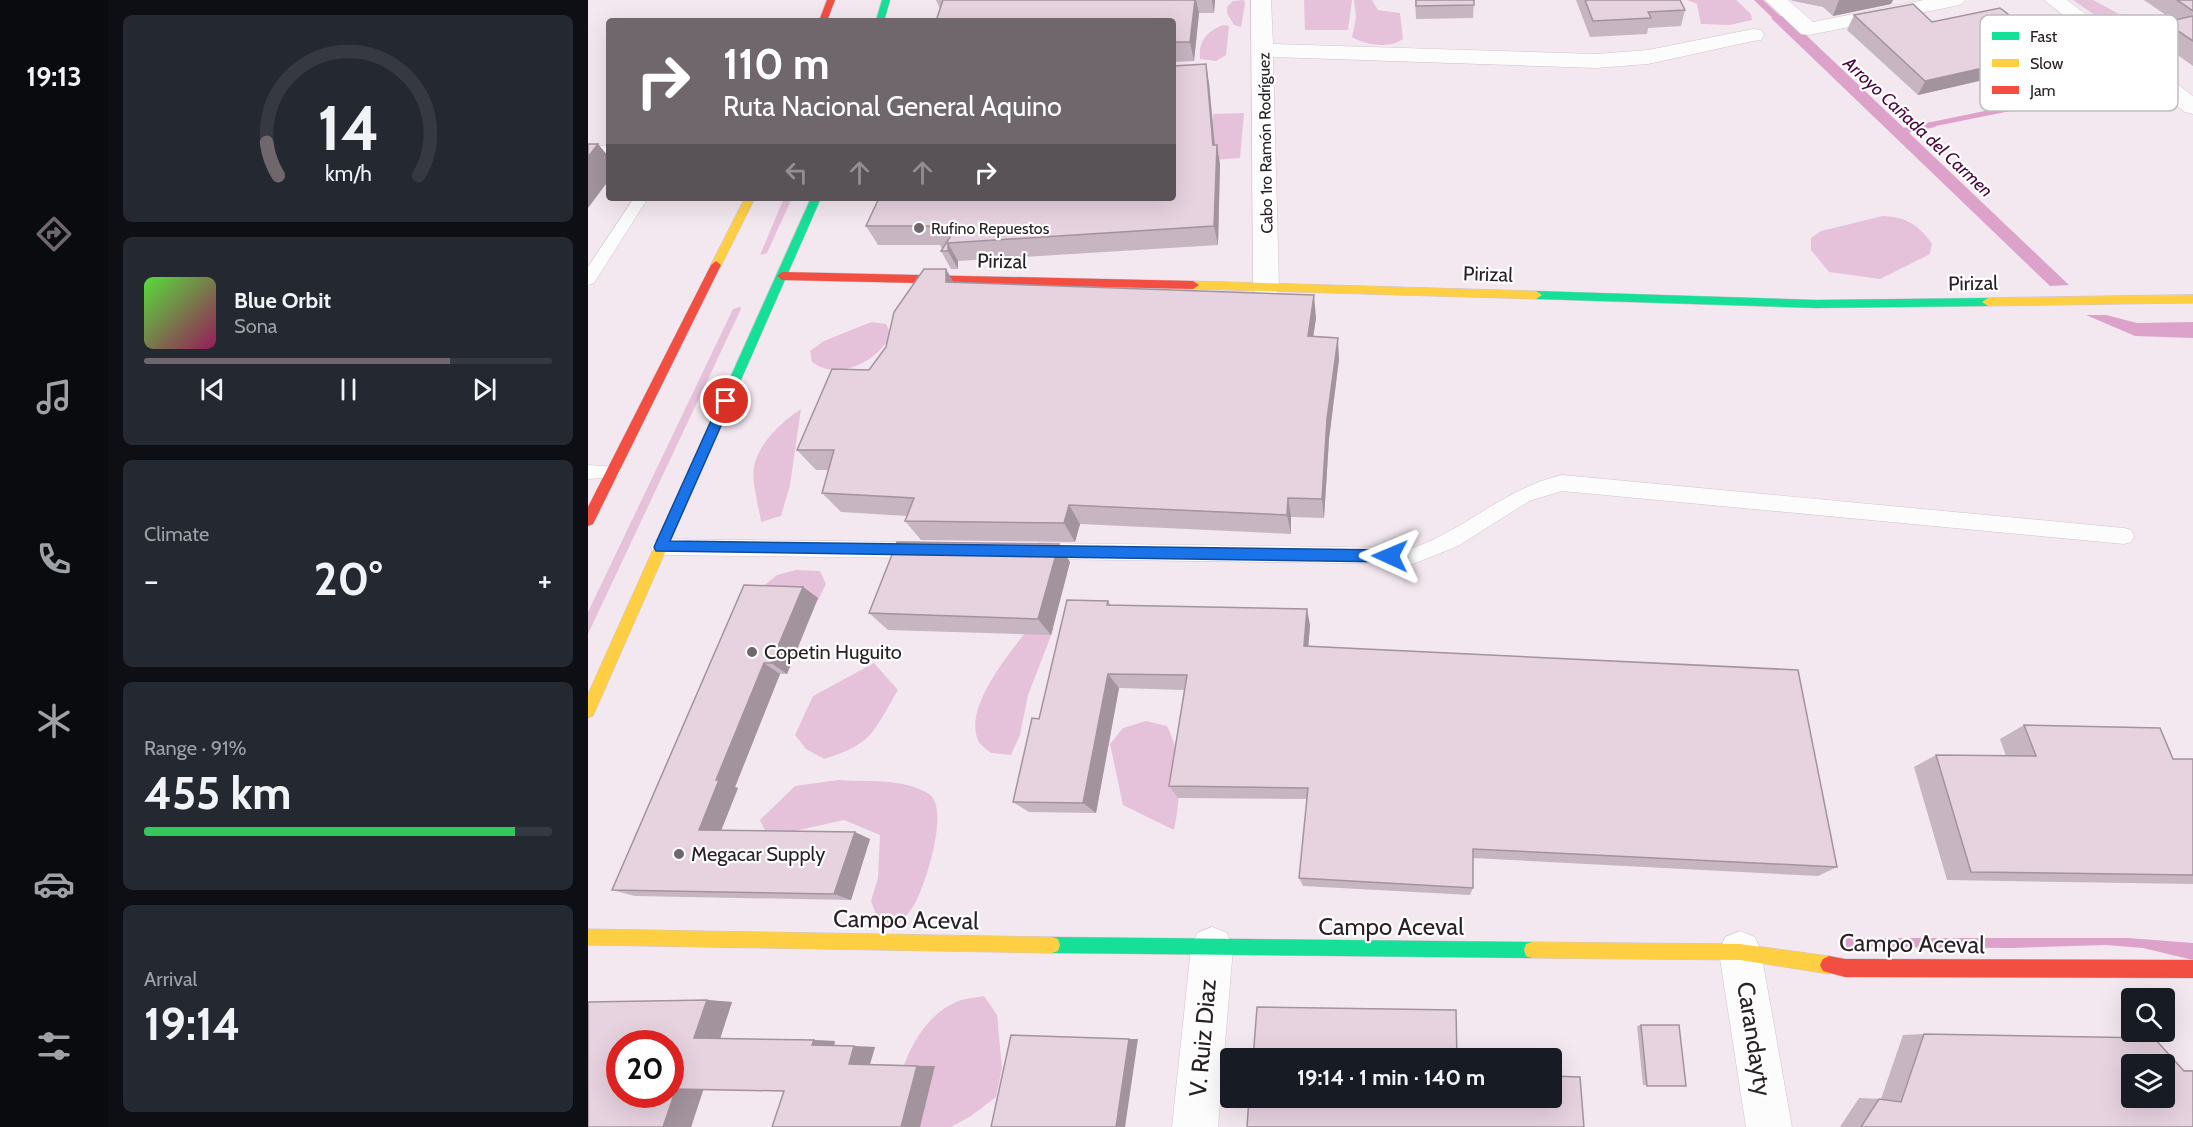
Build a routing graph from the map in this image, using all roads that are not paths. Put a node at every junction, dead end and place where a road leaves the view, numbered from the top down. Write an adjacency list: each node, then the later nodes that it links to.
1 (831, 0): 8 (main road)
2 (886, 0): 9 (main road)
3 (1261, 0): 11 (street, Cabo 1ro Ramón Rodríguez)
4 (1775, 0): 5 (street)
5 (1955, 0)
6 (2054, 0): 7 (street)
7 (2073, 15)
8 (824, 18)
9 (881, 18)
10 (1753, 35): 11 (street)
11 (1264, 50): 21 (street, Cabo 1ro Ramón Rodríguez)
12 (2178, 95): 13 (street)
13 (2193, 107)
14 (588, 150): 15 (lane)
15 (606, 150)
16 (639, 201): 20 (lane)
17 (748, 201): 24 (main road)
18 (815, 201): 19 (main road)
19 (782, 276): 21 (main road, Pirizal); 27 (main road)
20 (588, 279)
21 (1266, 287): 22 (main road, Pirizal)
22 (2193, 299)
23 (588, 472): 24 (lane)
24 (612, 472): 25 (main road)
25 (588, 520)
26 (2124, 536): 29 (lane)
27 (661, 547): 28 (lane); 30 (main road)
28 (937, 550)
29 (1020, 551)
30 (588, 711)
31 (588, 937): 32 (main road, Campo Aceval)
32 (1212, 948): 33 (main road, Campo Aceval); 35 (street, V. Ruiz Diaz)
33 (1740, 952): 34 (main road, Campo Aceval); 36 (street, Carandayty)
34 (2193, 969)
35 (1195, 1127)
36 (1769, 1127)

